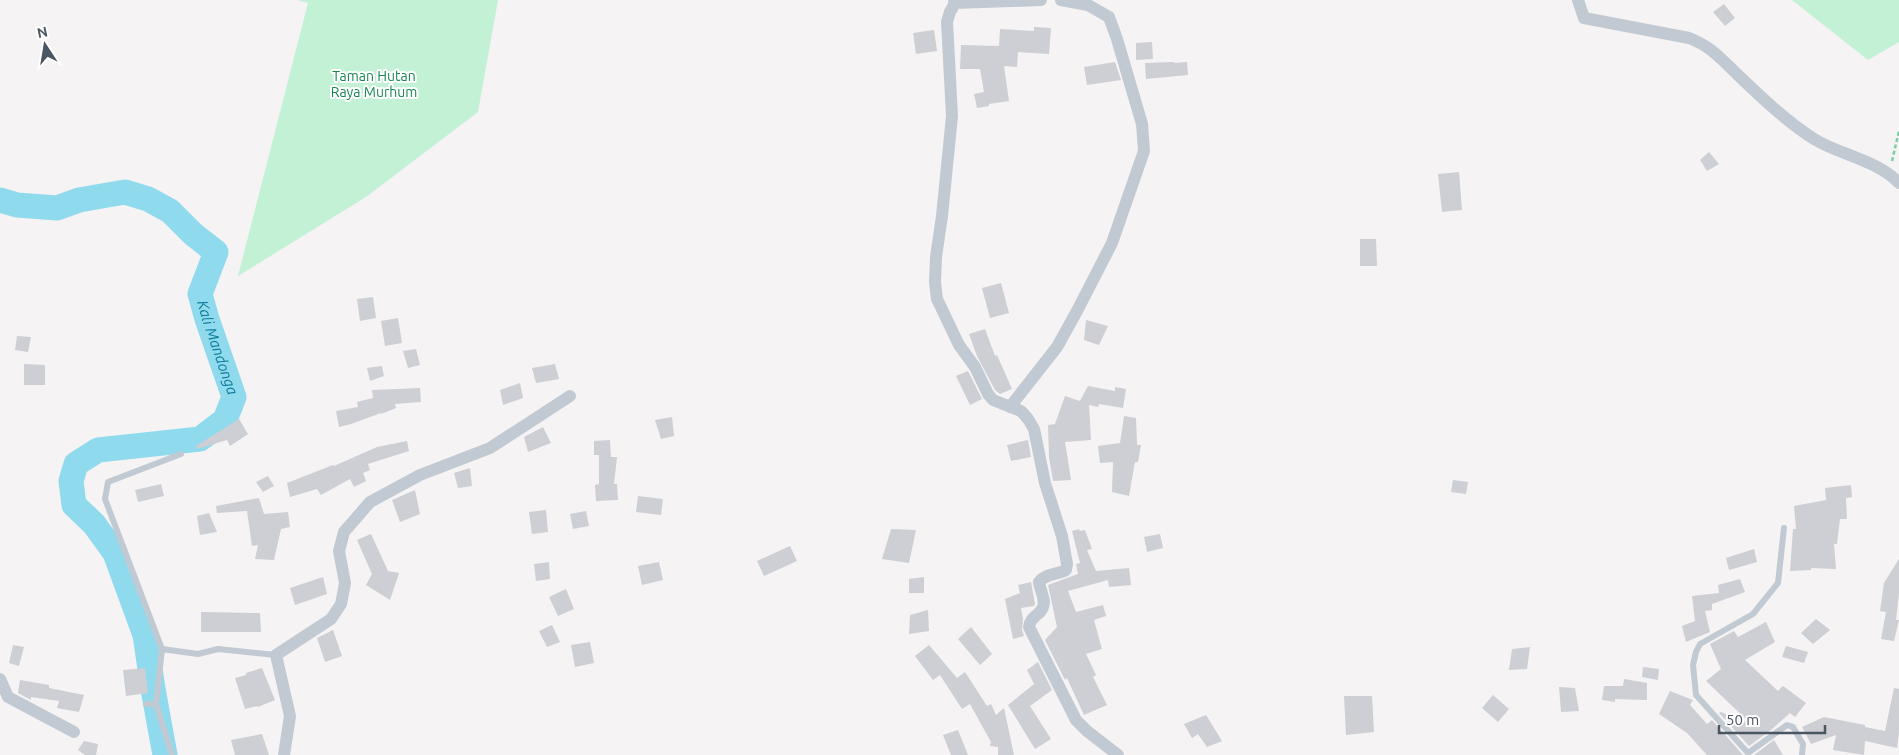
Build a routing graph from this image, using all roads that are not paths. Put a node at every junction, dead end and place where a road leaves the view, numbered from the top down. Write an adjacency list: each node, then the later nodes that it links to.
1 (1041, 0): 4 (street)
2 (1061, 0): 7 (street)
3 (1578, 0): 5 (street)
4 (955, 2): 7 (street)
5 (1899, 183)
6 (570, 396): 11 (street)
7 (1010, 406): 18 (street)
8 (181, 454): 10 (lane)
9 (1784, 528): 19 (lane)
10 (162, 649): 11 (lane); 14 (lane)
11 (276, 655): 17 (street)
12 (0, 679): 15 (street)
13 (146, 704): 14 (lane)
14 (156, 704): 16 (lane)
15 (74, 732)
16 (172, 755)
17 (284, 755)
18 (1118, 755)
19 (1802, 755)

